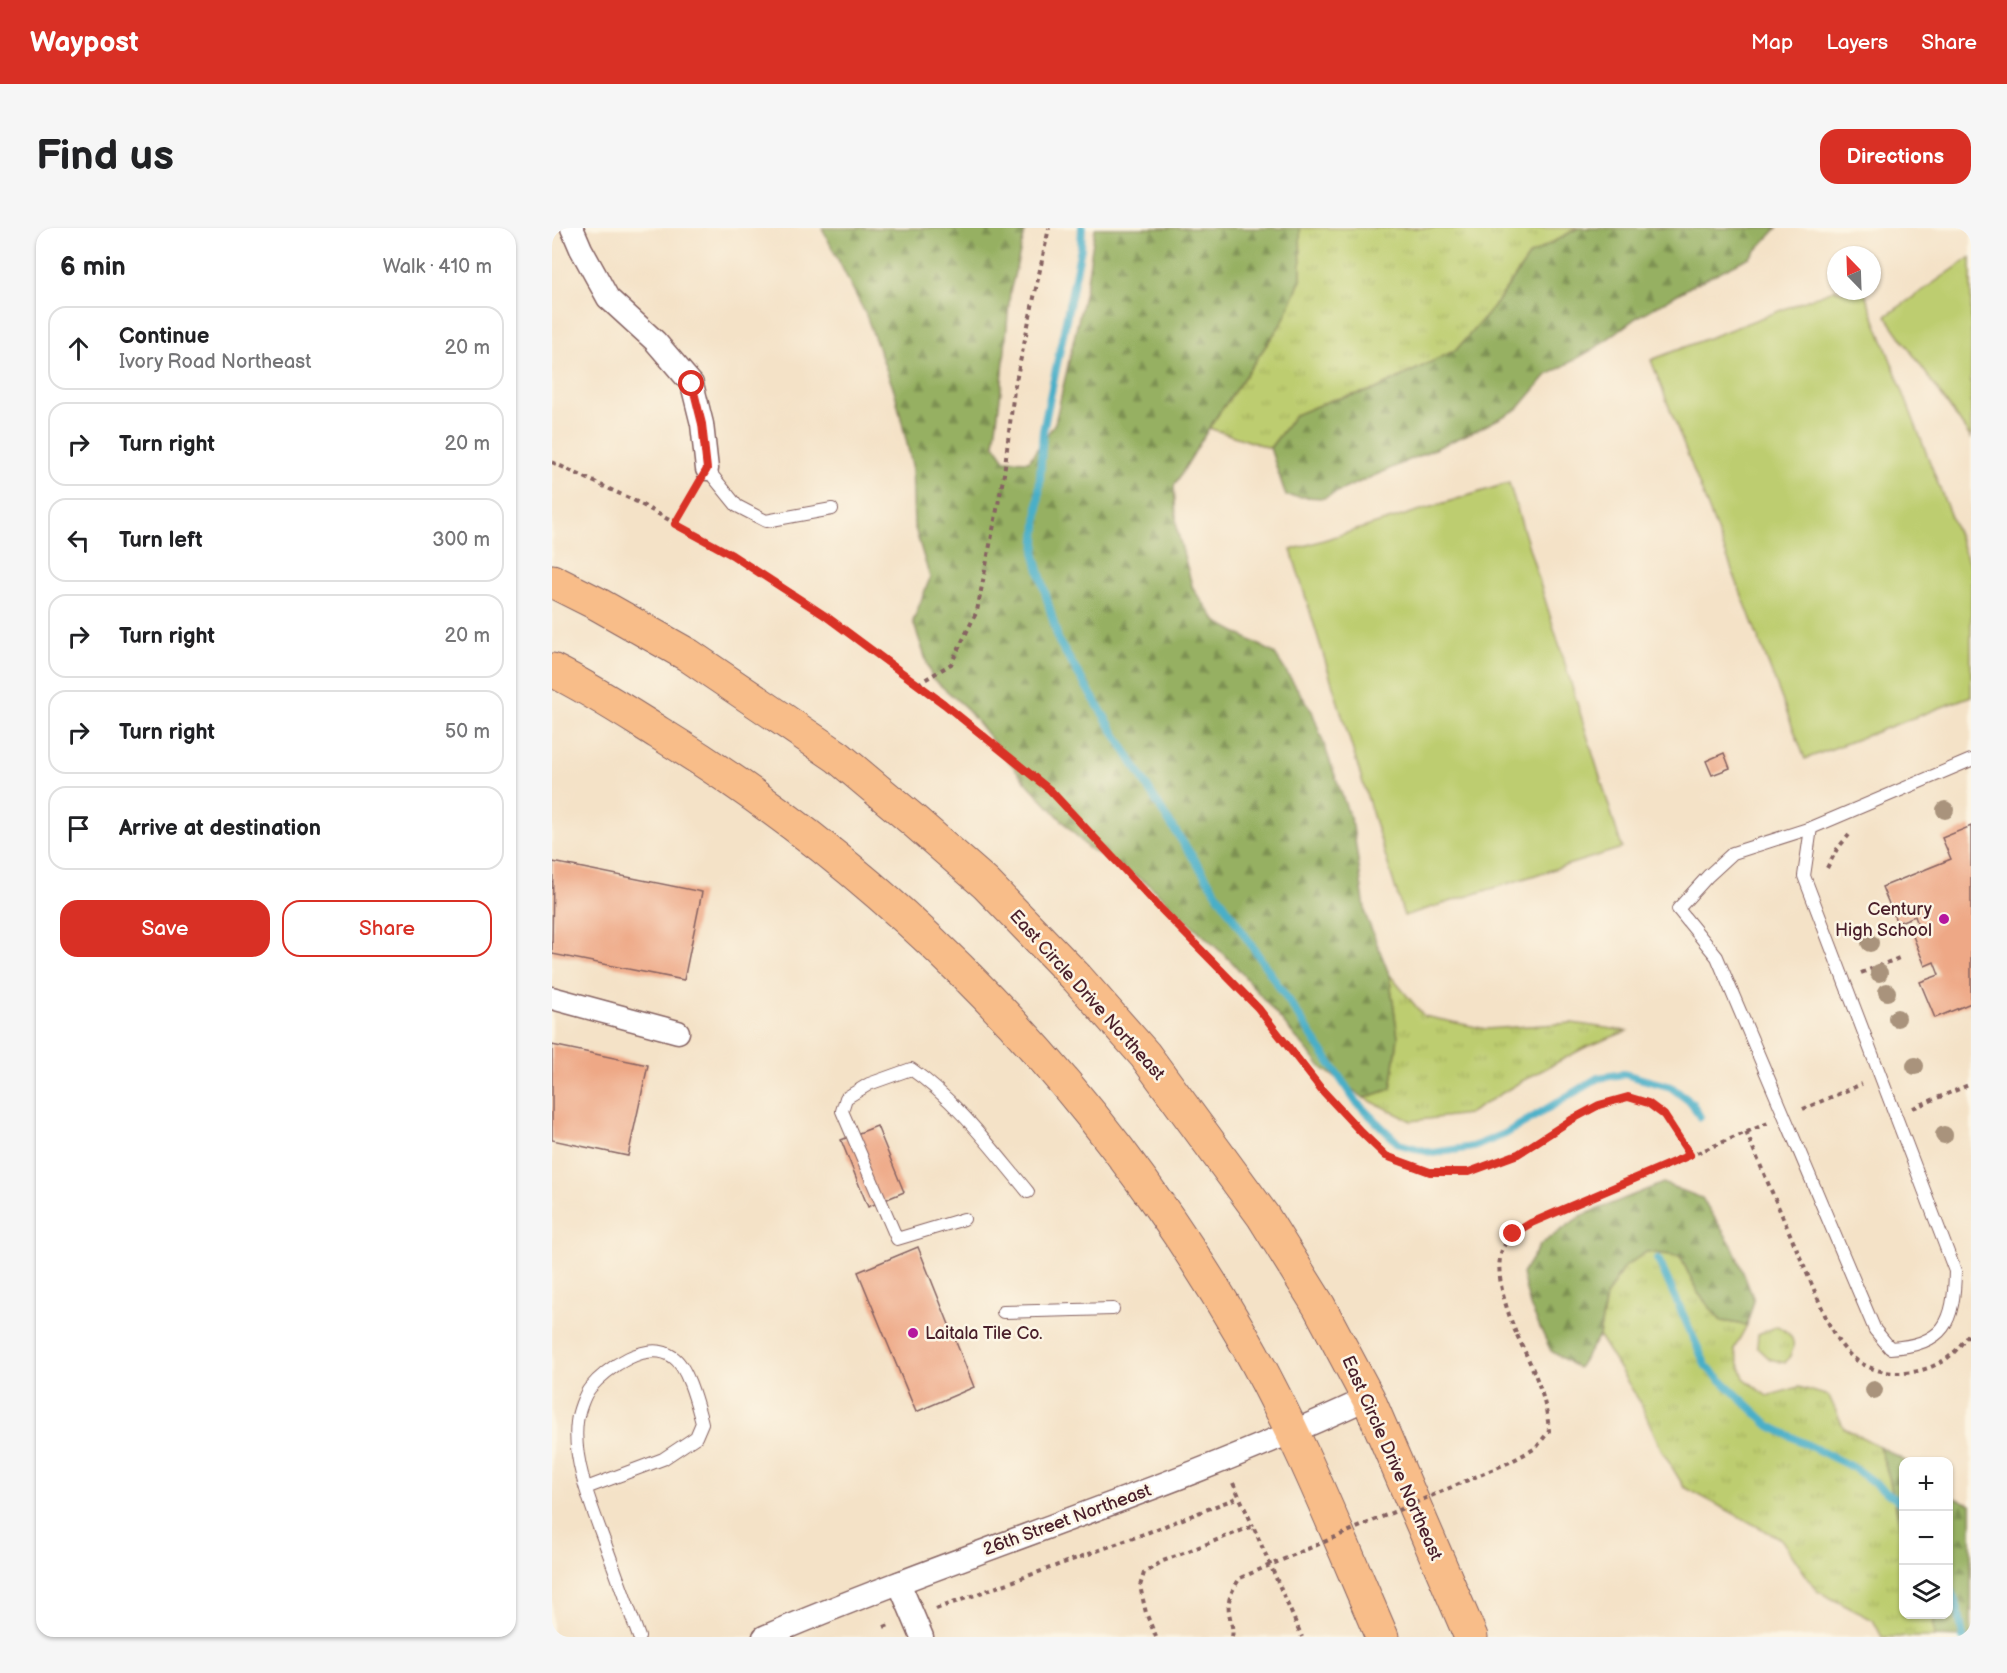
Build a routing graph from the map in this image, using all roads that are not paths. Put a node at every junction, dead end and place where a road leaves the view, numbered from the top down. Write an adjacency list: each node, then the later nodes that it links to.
1 (572, 228): 2 (street)
2 (707, 469): 3 (lane)
3 (832, 509)
4 (552, 581): 14 (main road, East Circle Drive Northeast)
5 (552, 670): 15 (main road)
6 (1971, 760): 7 (lane)
7 (1811, 828): 7 (lane)
8 (552, 998): 9 (street)
9 (678, 1032)
10 (1028, 1192): 11 (lane)
11 (964, 1219)
12 (1113, 1309): 13 (lane)
13 (1003, 1312)
14 (1368, 1398): 15 (street, 26th Street Northeast); 22 (main road, East Circle Drive Northeast)
15 (1293, 1433): 17 (street, 26th Street Northeast); 21 (main road)
16 (586, 1488): 16 (lane); 19 (lane)
17 (899, 1583): 18 (street); 20 (street, 26th Street Northeast)
18 (917, 1627)
19 (639, 1637)
20 (764, 1637)
21 (1382, 1637)
22 (1472, 1637)

